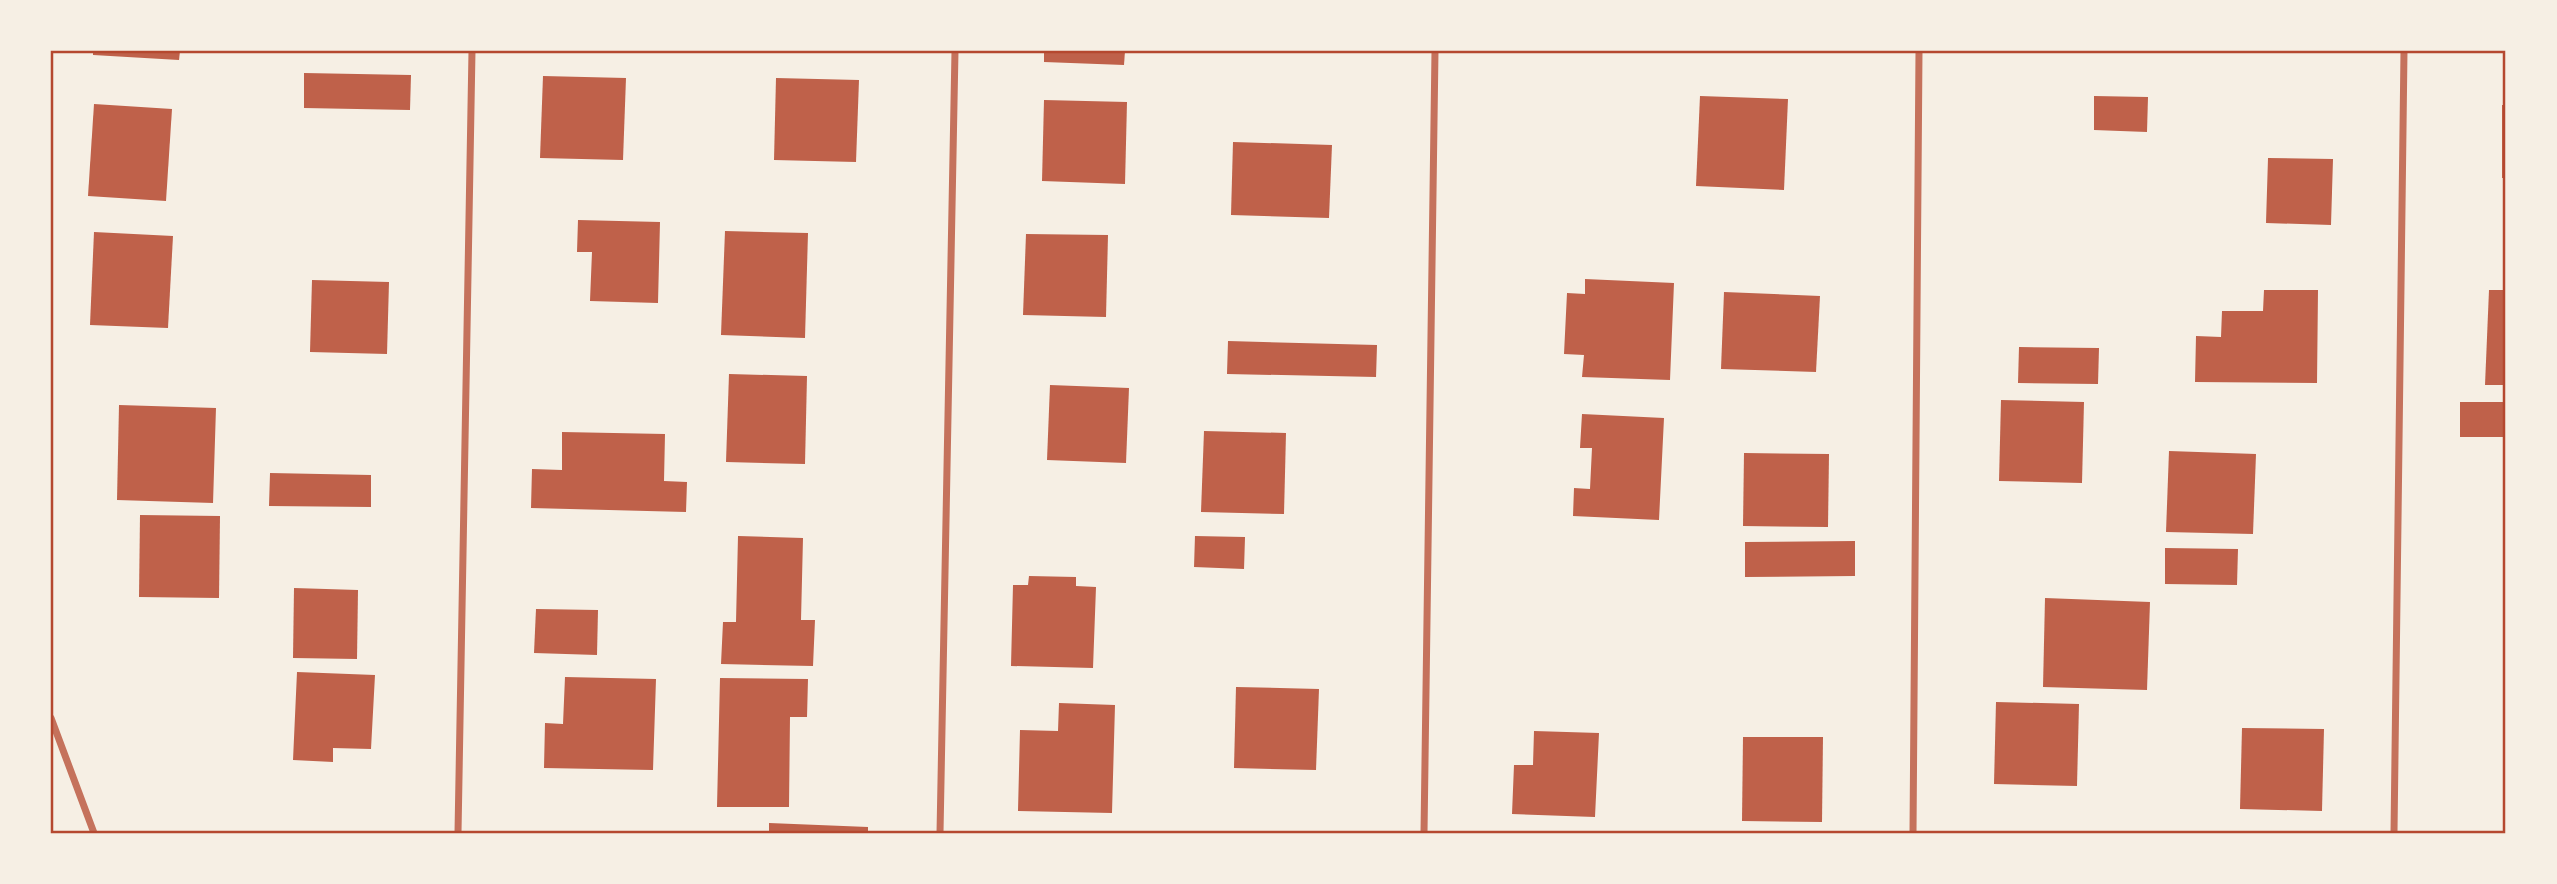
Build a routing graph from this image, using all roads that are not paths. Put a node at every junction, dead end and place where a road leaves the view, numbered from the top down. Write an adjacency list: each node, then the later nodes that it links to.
1 (472, 51): 8 (street)
2 (955, 51): 9 (street)
3 (1436, 51): 10 (street)
4 (1919, 51): 11 (street)
5 (2404, 51): 12 (street)
6 (51, 718): 7 (street)
7 (94, 833)
8 (458, 833)
9 (940, 833)
10 (1424, 833)
11 (1913, 833)
12 (2394, 833)

